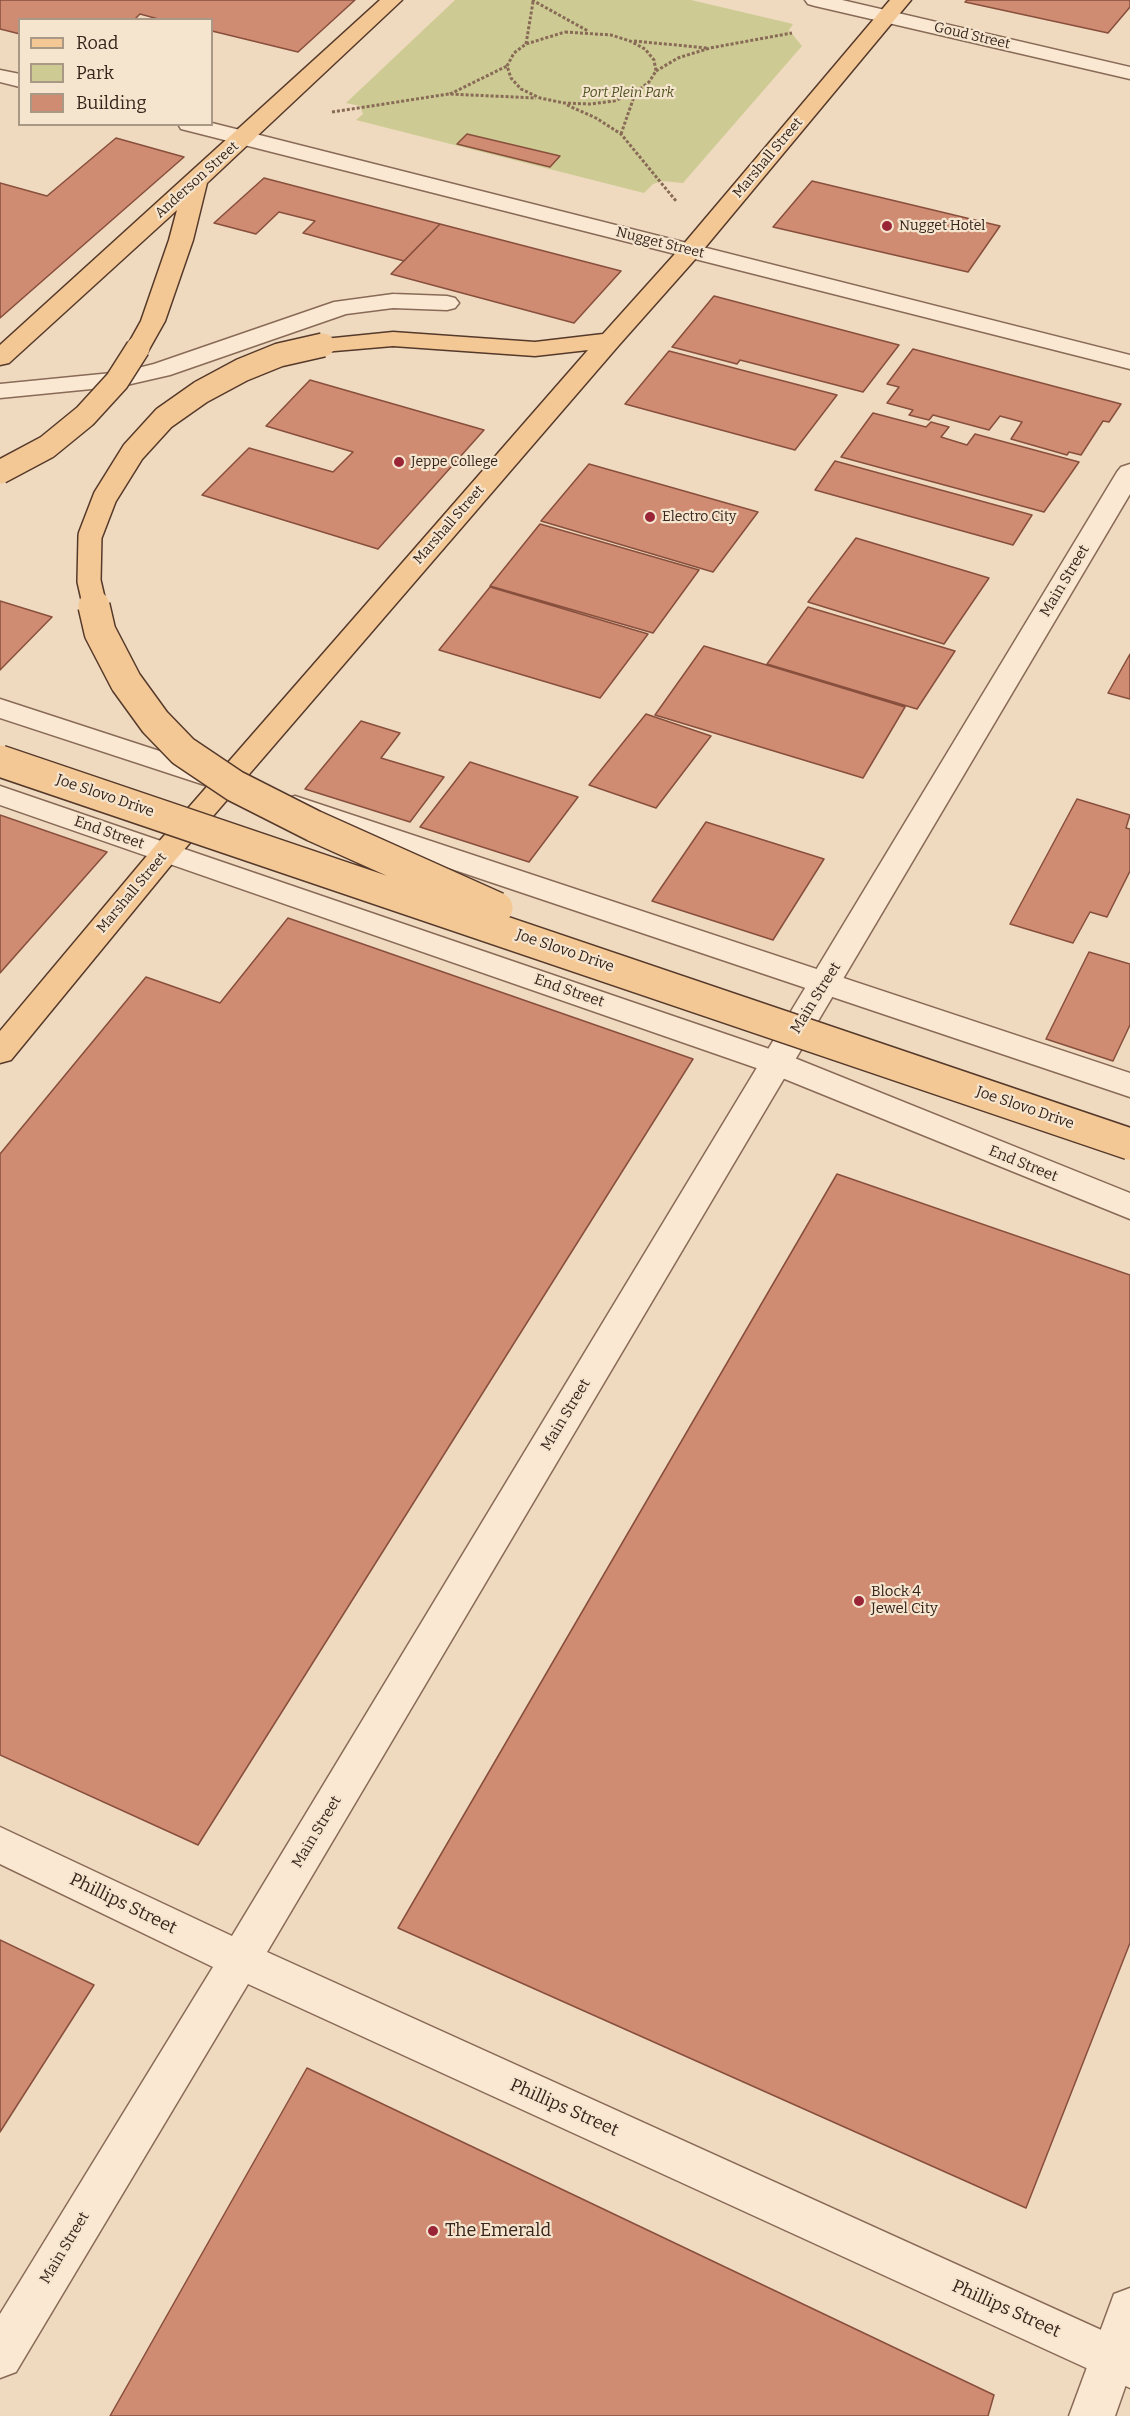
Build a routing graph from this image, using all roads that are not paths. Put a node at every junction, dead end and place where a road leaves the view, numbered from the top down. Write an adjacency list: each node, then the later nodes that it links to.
1 (392, 0): 8 (main road, Anderson Street)
2 (814, 0): 3 (street, Goud Street)
3 (894, 8): 4 (street, Goud Street); 10 (main road, Marshall Street)
4 (1130, 73)
5 (0, 76): 6 (street)
6 (18, 80)
7 (207, 126): 8 (street, Nugget Street)
8 (251, 131): 9 (main road, Anderson Street); 10 (street, Nugget Street)
9 (196, 181): 13 (main road, Anderson Street); 16 (main road, bridge)
10 (697, 242): 12 (main road, Marshall Street); 14 (street, Nugget Street)
11 (447, 303): 15 (street)
12 (610, 339): 20 (main road, Marshall Street); 24 (main road, bridge)
13 (0, 358)
14 (1130, 362)
15 (0, 391)
16 (0, 472)
17 (1130, 472): 23 (street, Main Street)
18 (0, 708): 20 (street)
19 (0, 761): 24 (main road, Joe Slovo Drive, bridge)
20 (227, 783): 22 (main road, Marshall Street); 23 (street)
21 (0, 795): 22 (street, End Street)
22 (166, 852): 25 (main road, Marshall Street); 26 (street, End Street)
23 (826, 983): 26 (street, Main Street); 27 (street)
24 (667, 985): 28 (main road, Joe Slovo Drive, bridge)
25 (0, 1052)
26 (777, 1063): 29 (street, End Street); 31 (street, Main Street)
27 (1130, 1085)
28 (1130, 1144)
29 (1130, 1208)
30 (0, 1845): 31 (street, Phillips Street)
31 (240, 1960): 33 (street, Main Street); 34 (street, Phillips Street)
32 (1130, 2310): 34 (street)
33 (0, 2356)
34 (1121, 2362): 35 (street)
35 (1092, 2416)

